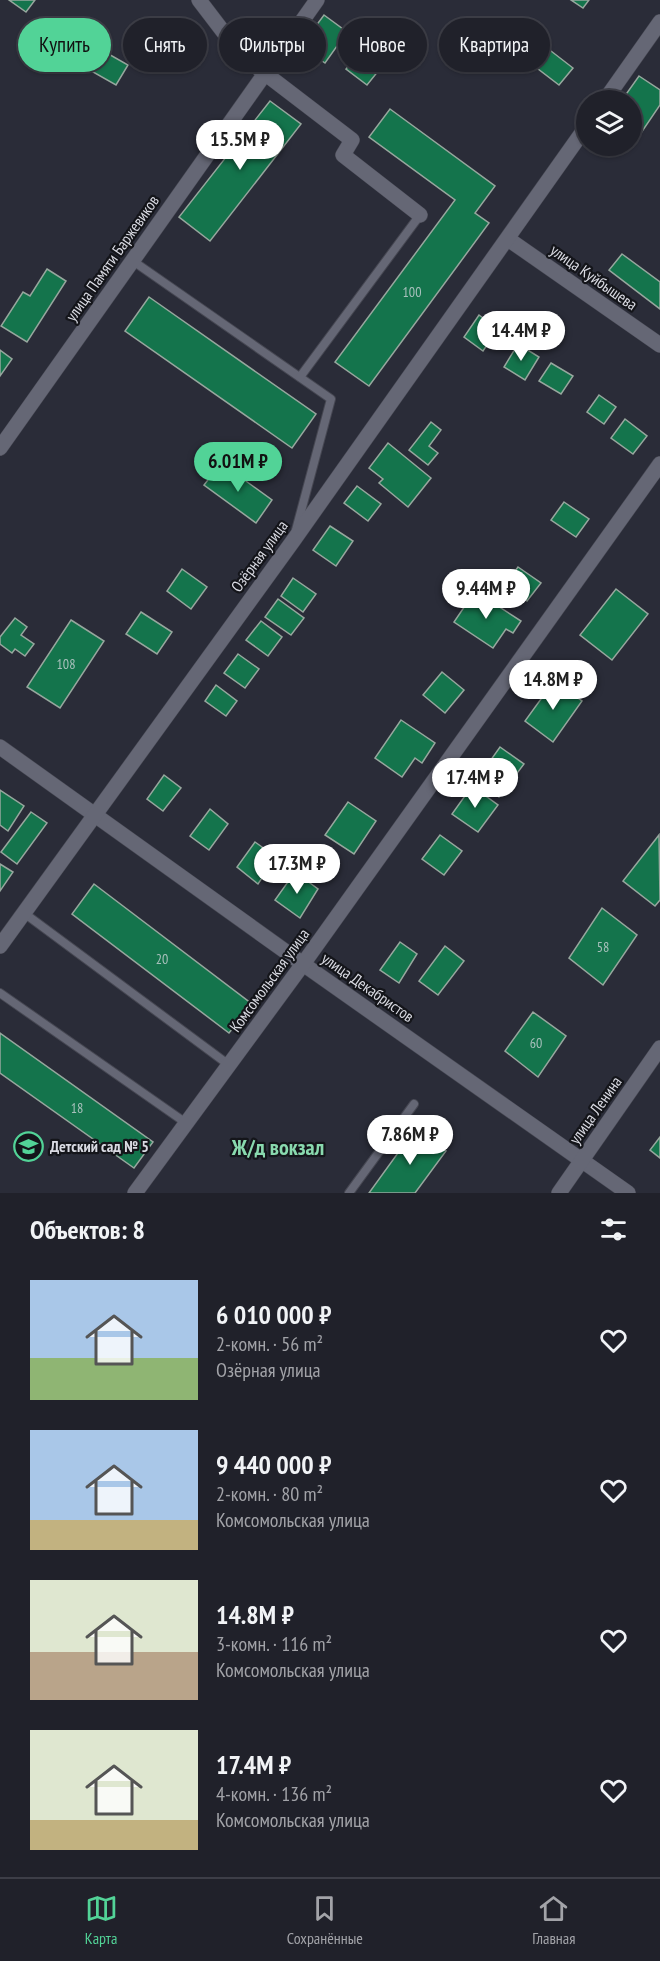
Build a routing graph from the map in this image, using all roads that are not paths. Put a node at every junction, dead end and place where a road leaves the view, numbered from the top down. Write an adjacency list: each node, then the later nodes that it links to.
1 (199, 0): 4 (street)
2 (317, 0): 4 (street, улица Памяти Баржевиков)
3 (660, 22): 5 (street)
4 (264, 74): 7 (street); 9 (street, улица Памяти Баржевиков)
5 (612, 90)
6 (576, 141): 8 (street, Озёрная улица)
7 (420, 215): 11 (lane)
8 (508, 239): 10 (street, улица Куйбышева); 14 (street, Озёрная улица)
9 (133, 261): 11 (lane); 12 (street, улица Памяти Баржевиков)
10 (660, 345)
11 (300, 377): 14 (lane)
12 (0, 448)
13 (660, 464): 19 (street, Комсомольская улица)
14 (293, 541): 16 (street, Озёрная улица)
15 (0, 747): 16 (street, улица Декабристов)
16 (94, 815): 17 (street, Озёрная улица); 19 (street, улица Декабристов)
17 (24, 913): 18 (street, Озёрная улица); 22 (lane)
18 (0, 946)
19 (303, 964): 22 (street, Комсомольская улица); 25 (street, улица Декабристов)
20 (0, 993): 24 (lane)
21 (660, 1048): 25 (street, улица Ленина)
22 (230, 1065): 24 (street, Комсомольская улица)
23 (414, 1104): 27 (lane)
24 (186, 1123): 26 (street, Комсомольская улица)
25 (583, 1160): 28 (street, улица Ленина); 29 (street, улица Декабристов)
26 (135, 1193)
27 (349, 1193)
28 (559, 1193)
29 (628, 1193)

